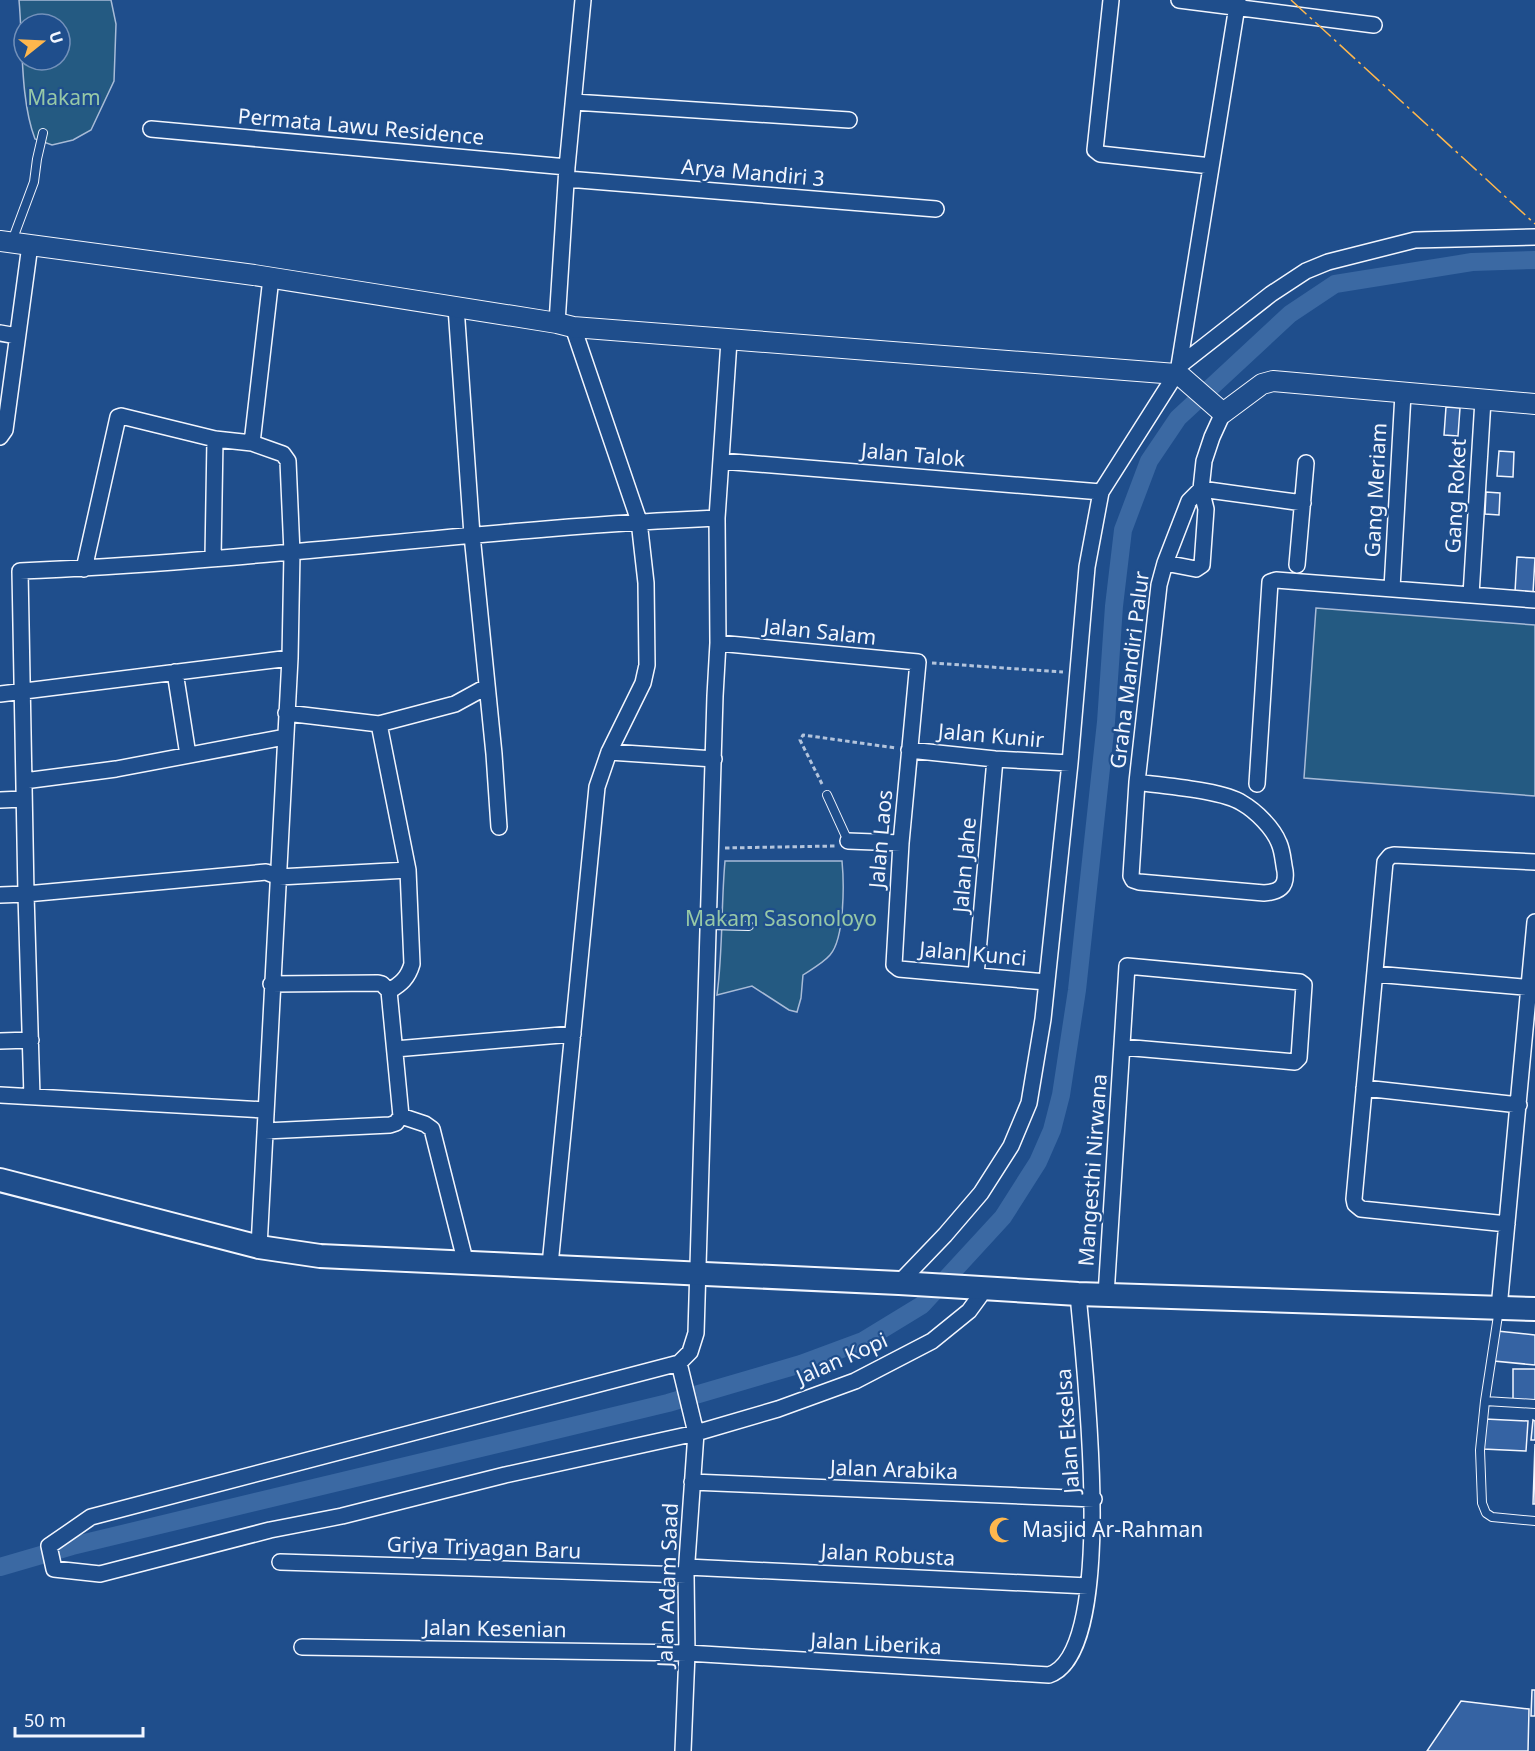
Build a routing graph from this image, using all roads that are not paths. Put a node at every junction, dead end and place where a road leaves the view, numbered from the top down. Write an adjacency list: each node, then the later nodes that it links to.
1 (583, 0): 6 (street)
2 (1111, 0): 10 (street)
3 (1179, 0): 4 (street)
4 (1238, 4): 5 (street); 10 (street)
5 (1374, 25)
6 (574, 102): 7 (street); 11 (street)
7 (849, 120)
8 (151, 129): 11 (street, Permata Lawu Residence)
9 (43, 133): 14 (lane)
10 (1211, 166): 21 (street)
11 (567, 173): 12 (street, Arya Mandiri 3); 17 (street)
12 (936, 209)
13 (1535, 237): 21 (street)
14 (14, 243): 15 (street); 19 (street)
15 (271, 278): 16 (street); 28 (street)
16 (456, 307): 17 (street); 36 (street)
17 (565, 325): 20 (street); 35 (street)
18 (0, 333): 19 (street)
19 (18, 336): 26 (street)
20 (729, 341): 21 (street); 29 (street)
21 (1179, 373): 25 (street); 32 (street)
22 (1403, 394): 23 (street); 25 (street); 42 (street, Gang Meriam)
23 (1483, 400): 24 (street); 43 (street, Gang Roket)
24 (1535, 404)
25 (1220, 410): 31 (street, Graha Mandiri Palur)
26 (0, 437)
27 (215, 439): 28 (street); 38 (street); 41 (street)
28 (252, 443): 37 (street)
29 (721, 460): 32 (street, Jalan Talok); 34 (street)
30 (1306, 464): 33 (street)
31 (1201, 489): 33 (street); 39 (street, Graha Mandiri Palur); 39 (street, Graha Mandiri Palur)
32 (1101, 492): 60 (street)
33 (1303, 503): 40 (street)
34 (717, 518): 35 (street); 45 (street)
35 (639, 521): 36 (street); 56 (street)
36 (472, 536): 37 (street); 49 (street)
37 (292, 553): 38 (street); 46 (street)
38 (213, 558): 41 (street)
39 (1165, 563): 62 (street, Graha Mandiri Palur)
40 (1297, 565)
41 (84, 568): 50 (street)
42 (1392, 588): 43 (street); 63 (street)
43 (1471, 595): 44 (street)
44 (1535, 600)
45 (718, 643): 47 (street, Jalan Salam); 58 (street)
46 (290, 658): 48 (street); 52 (street)
47 (918, 662): 55 (street, Jalan Laos)
48 (175, 672): 50 (street); 57 (street)
49 (486, 687): 53 (street); 67 (street)
50 (22, 692): 51 (street); 61 (street)
51 (0, 694)
52 (286, 713): 53 (street); 54 (street)
53 (379, 724): 71 (street)
54 (285, 737): 57 (street); 72 (street)
55 (909, 750): 59 (street, Jalan Kunir); 69 (street, Jalan Laos)
56 (609, 752): 58 (street); 85 (street)
57 (188, 755): 61 (street)
58 (714, 759): 76 (street)
59 (995, 759): 60 (street, Jalan Kunir); 80 (street, Jalan Jahe)
60 (1070, 763): 81 (street)
61 (24, 781): 65 (street)
62 (1137, 782): 62 (street, Graha Mandiri Palur)
63 (1257, 784)
64 (828, 795): 68 (lane)
65 (23, 799): 66 (street); 73 (street)
66 (0, 800)
67 (499, 827)
68 (848, 841): 69 (street)
69 (901, 843): 78 (street, Jalan Laos)
70 (1535, 862): 79 (street)
71 (408, 870): 72 (street); 84 (street)
72 (279, 877): 73 (street); 82 (street)
73 (26, 894): 74 (street); 86 (street)
74 (0, 896)
75 (1535, 921): 83 (street)
76 (709, 925): 77 (lane); 102 (street)
77 (749, 926)
78 (896, 967): 80 (street, Jalan Kunci)
79 (1375, 974): 83 (street); 90 (street)
80 (975, 975): 81 (street, Jalan Kunci)
81 (1046, 982): 103 (street)
82 (271, 984): 84 (street); 94 (street)
83 (1532, 988): 93 (street)
84 (389, 992): 89 (street)
85 (573, 1035): 89 (street); 101 (street)
86 (31, 1040): 87 (street); 92 (street)
87 (0, 1041)
88 (1122, 1047): 88 (street, Mangesthi Nirwana); 106 (street, Mangesthi Nirwana)
89 (395, 1049): 95 (street)
90 (1364, 1088): 93 (street); 98 (street)
91 (0, 1095): 92 (street)
92 (32, 1097): 94 (street)
93 (1519, 1105): 98 (street)
94 (265, 1110): 96 (street)
95 (401, 1116): 96 (street); 100 (street)
96 (265, 1131): 99 (street)
97 (0, 1180): 99 (main road)
98 (1507, 1224): 107 (street)
99 (259, 1247): 100 (main road)
100 (466, 1264): 101 (main road)
101 (550, 1265): 102 (main road)
102 (698, 1275): 103 (main road); 109 (street)
103 (905, 1283): 104 (main road)
104 (980, 1288): 105 (main road); 112 (street, Jalan Kopi)
105 (1078, 1294): 106 (main road); 114 (street, Jalan Ekselsa)
106 (1106, 1295): 107 (main road)
107 (1499, 1308): 108 (main road); 110 (lane)
108 (1535, 1309)
109 (680, 1367): 112 (street); 112 (street, Jalan Kopi)
110 (1485, 1401): 111 (lane); 115 (lane)
111 (1535, 1404)
112 (695, 1427): 113 (street, Jalan Adam Saad)
113 (692, 1482): 114 (street, Jalan Arabika); 117 (street, Jalan Adam Saad)
114 (1094, 1499): 118 (street, Jalan Ekselsa)
115 (1535, 1521)
116 (280, 1562): 117 (street, Griya Triyagan Baru)
117 (686, 1571): 118 (street, Jalan Robusta); 120 (street, Jalan Adam Saad)
118 (1088, 1586): 121 (street, Jalan Ekselsa)
119 (302, 1647): 120 (street, Jalan Kesenian)
120 (687, 1653): 121 (street, Jalan Liberika); 122 (street, Jalan Adam Saad)
121 (1062, 1669)
122 (683, 1751)

